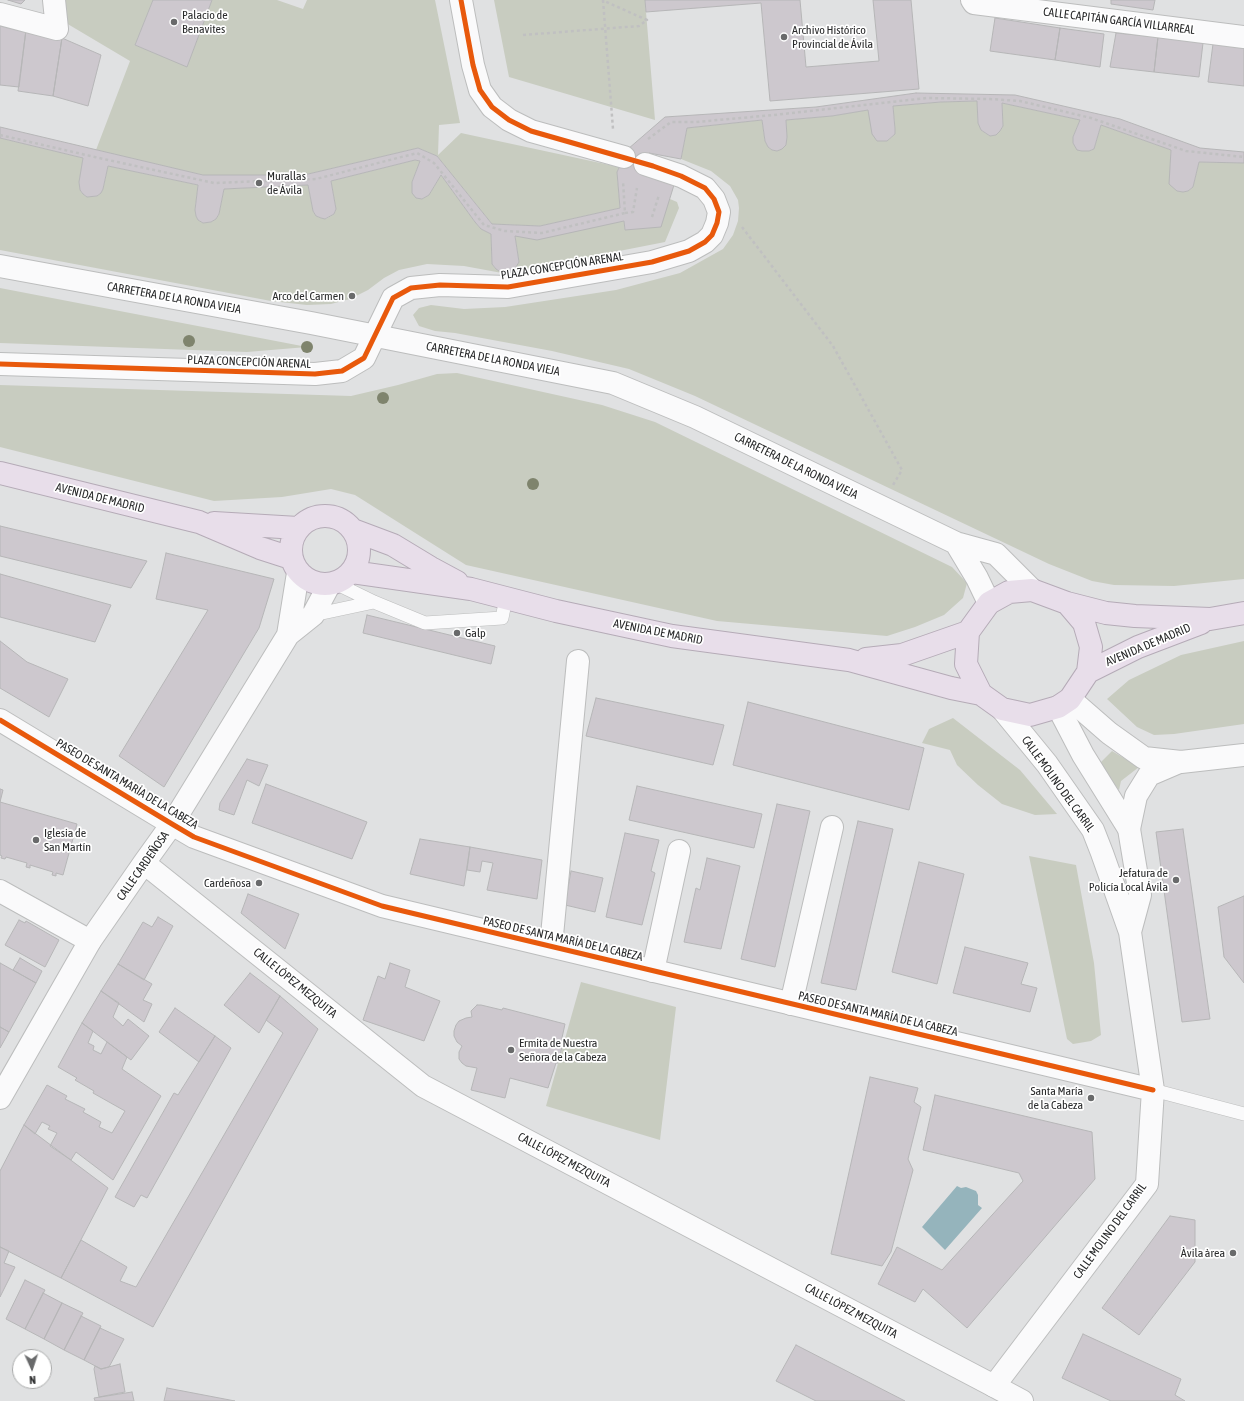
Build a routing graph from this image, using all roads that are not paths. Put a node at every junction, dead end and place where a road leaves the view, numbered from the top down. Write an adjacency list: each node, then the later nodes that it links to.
1 (54, 0): 4 (street)
2 (461, 0): 7 (street)
3 (972, 0): 5 (street, CALLE CAPITÁN GARCÍA VILLARREAL)
4 (0, 14)
5 (1244, 37)
6 (644, 153): 9 (street, PLAZA CONCEPCIÓN ARENAL)
7 (623, 166)
8 (0, 266): 9 (street, CARRETERA DE LA RONDA VIEJA)
9 (375, 336): 10 (street, PLAZA CONCEPCIÓN ARENAL); 15 (street, CARRETERA DE LA RONDA VIEJA)
10 (0, 364)
11 (0, 473): 12 (highway, AVENIDA DE MADRID)
12 (200, 522): 13 (highway, AVENIDA DE MADRID); 16 (highway, AVENIDA DE MADRID)
13 (298, 528): 14 (highway); 16 (highway)
14 (353, 530): 17 (highway); 18 (highway, AVENIDA DE MADRID)
15 (956, 543): 19 (street, CARRETERA DE LA RONDA VIEJA); 22 (street)
16 (295, 565): 17 (highway); 28 (street, CALLE CARDEÑOSA)
17 (339, 580): 18 (highway, AVENIDA DE MADRID); 21 (lane); 25 (street, CALLE CARDEÑOSA)
18 (471, 589): 20 (highway, AVENIDA DE MADRID)
19 (1032, 590): 22 (highway); 23 (highway)
20 (506, 598): 21 (lane); 29 (highway, AVENIDA DE MADRID)
21 (374, 602): 25 (lane)
22 (989, 603): 27 (highway)
23 (1068, 603): 26 (highway, AVENIDA DE MADRID); 31 (highway)
24 (1244, 613): 26 (highway, AVENIDA DE MADRID)
25 (312, 615): 28 (street, CALLE CARDEÑOSA)
26 (1210, 619): 31 (highway, AVENIDA DE MADRID)
27 (968, 632): 29 (highway, AVENIDA DE MADRID); 32 (highway)
28 (288, 635): 38 (street, CALLE CARDEÑOSA)
29 (849, 660): 32 (highway, AVENIDA DE MADRID)
30 (578, 661): 46 (street, PASEO DE SANTA MARÍA DE LA CABEZA)
31 (1088, 672): 33 (highway)
32 (980, 694): 34 (highway)
33 (1064, 703): 34 (highway); 37 (street); 40 (street, CALLE MOLINO DEL CARRIL)
34 (1002, 709): 44 (street, CALLE MOLINO DEL CARRIL)
35 (0, 720): 38 (street, PASEO DE SANTA MARÍA DE LA CABEZA)
36 (1244, 755): 37 (street)
37 (1181, 762): 40 (street)
38 (172, 824): 42 (street, CALLE CARDEÑOSA); 46 (street, PASEO DE SANTA MARÍA DE LA CABEZA)
39 (832, 827): 48 (street, PASEO DE SANTA MARÍA DE LA CABEZA)
40 (1130, 829): 44 (street, CALLE MOLINO DEL CARRIL)
41 (679, 852): 47 (street, PASEO DE SANTA MARÍA DE LA CABEZA)
42 (144, 863): 45 (street, CALLE CARDEÑOSA); 52 (street, CALLE LÓPEZ MEZQUITA)
43 (0, 891): 45 (street)
44 (1130, 932): 49 (street, CALLE MOLINO DEL CARRIL)
45 (90, 941): 50 (street, CALLE CARDEÑOSA)
46 (551, 946): 47 (street, PASEO DE SANTA MARÍA DE LA CABEZA)
47 (653, 970): 48 (street, PASEO DE SANTA MARÍA DE LA CABEZA)
48 (790, 1004): 49 (street, PASEO DE SANTA MARÍA DE LA CABEZA)
49 (1153, 1090): 51 (lane); 52 (street, CALLE MOLINO DEL CARRIL)
50 (0, 1098)
51 (1244, 1114)
52 (994, 1386): 53 (street, CALLE LÓPEZ MEZQUITA)
53 (1022, 1401)

